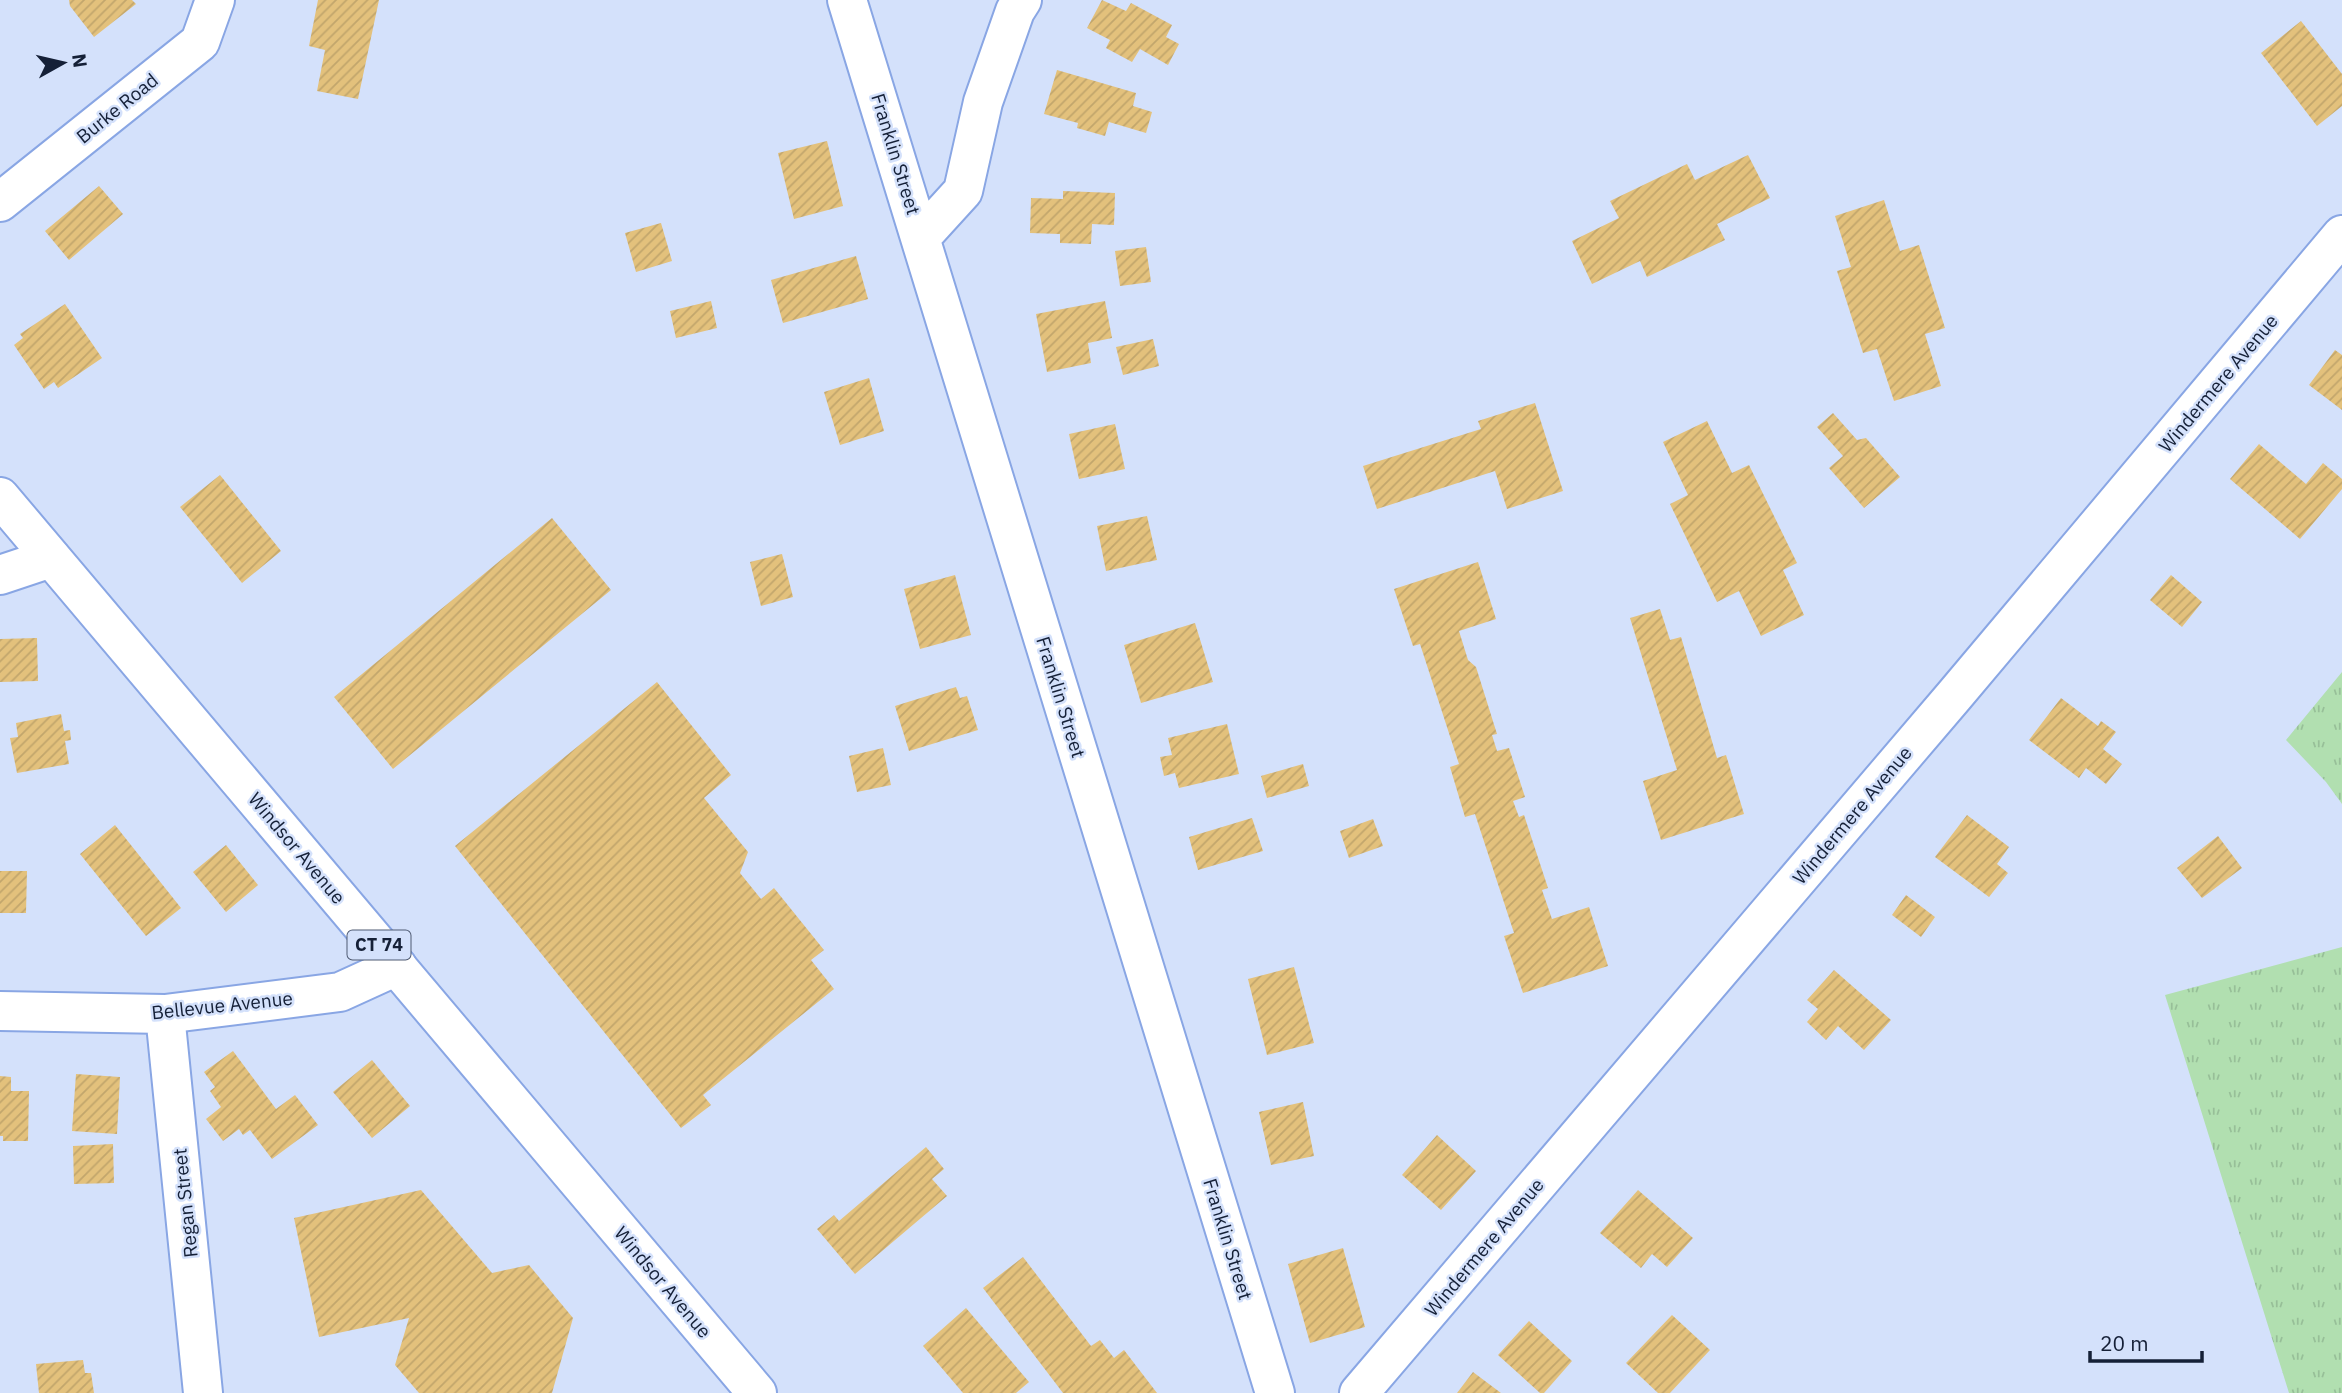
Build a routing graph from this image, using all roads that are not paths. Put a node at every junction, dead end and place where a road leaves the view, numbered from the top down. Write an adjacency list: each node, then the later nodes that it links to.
1 (215, 0): 4 (street, Burke Road)
2 (848, 0): 6 (street, Franklin Street)
3 (1022, 0): 6 (street)
4 (0, 202)
5 (2342, 235): 16 (street, Windermere Avenue)
6 (922, 236): 15 (street, Franklin Street)
7 (0, 497): 8 (street, Windsor Avenue / CT 74)
8 (51, 558): 9 (street); 10 (street, Windsor Avenue / CT 74)
9 (0, 575)
10 (397, 967): 12 (street, Bellevue Avenue); 14 (street, Windsor Avenue / CT 74)
11 (0, 1011): 12 (street, Bellevue Avenue)
12 (165, 1014): 13 (street, Regan Street)
13 (203, 1393)
14 (757, 1393)
15 (1276, 1393)
16 (1359, 1393)

